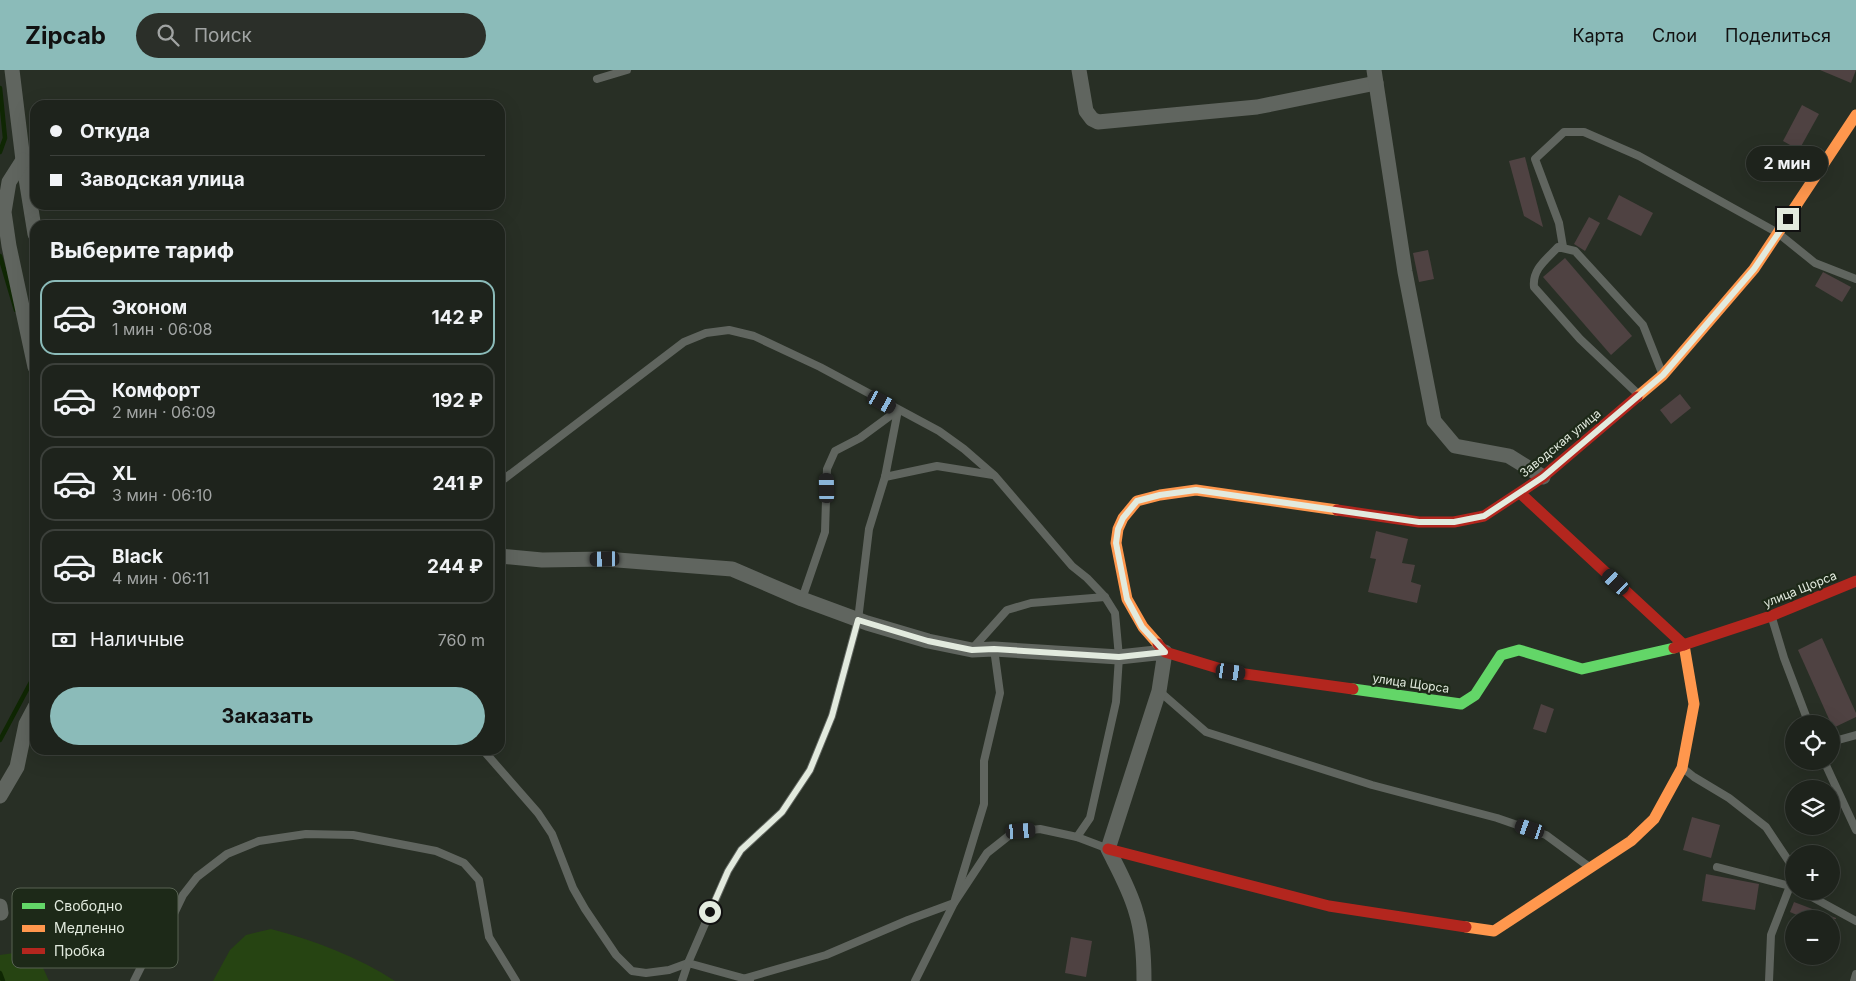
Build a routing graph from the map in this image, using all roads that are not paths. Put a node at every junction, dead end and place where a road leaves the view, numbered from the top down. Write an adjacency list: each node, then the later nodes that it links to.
1 (12, 70): 7 (street)
2 (627, 70): 5 (lane)
3 (1079, 70): 4 (street)
4 (1375, 77): 17 (street)
5 (597, 79)
6 (1856, 115): 9 (street, Заводская улица)
7 (23, 160): 8 (street); 12 (street)
8 (30, 203)
9 (1778, 233): 10 (lane); 11 (lane); 13 (street, Заводская улица)
10 (1563, 247): 13 (lane); 14 (lane)
11 (1856, 279)
12 (30, 344)
13 (1663, 375): 14 (street, Заводская улица)
14 (1640, 396): 17 (street, Заводская улица)
15 (898, 410): 16 (lane); 18 (lane); 19 (lane); 24 (lane)
16 (995, 476): 19 (lane); 23 (lane)
17 (1543, 477): 20 (street, Заводская улица)
18 (505, 478)
19 (885, 478): 26 (lane)
20 (1520, 493): 27 (street); 30 (street, Заводская улица)
21 (505, 556): 24 (street)
22 (1856, 581): 25 (street, улица Щорса)
23 (1105, 596): 29 (lane); 31 (lane)
24 (802, 598): 26 (street)
25 (1771, 616): 27 (street, улица Щорса); 33 (lane)
26 (858, 620): 29 (street); 53 (lane)
27 (1685, 646): 30 (street, улица Щорса); 38 (street)
28 (994, 649): 29 (street); 31 (street); 50 (lane)
29 (972, 650)
30 (1165, 652): 31 (street); 32 (street)
31 (1119, 657): 42 (lane)
32 (1159, 691): 43 (street); 46 (lane)
33 (1806, 715)
34 (30, 716): 40 (street)
35 (1856, 734): 36 (lane)
36 (1840, 739)
37 (487, 755): 53 (lane)
38 (1682, 768): 44 (lane); 46 (street)
39 (1828, 770): 41 (lane)
40 (0, 796)
41 (1856, 830)
42 (1077, 837): 43 (lane); 50 (lane)
43 (1108, 849): 46 (street); 61 (street)
44 (1785, 856)
45 (1717, 867): 47 (lane)
46 (1590, 868)
47 (1785, 885)
48 (1786, 900): 62 (lane)
49 (1818, 900): 52 (lane)
50 (954, 903): 56 (lane); 60 (lane)
51 (178, 905): 58 (lane)
52 (1856, 920)
53 (688, 963): 56 (lane); 59 (lane)
54 (140, 968): 57 (lane)
55 (1856, 974): 63 (lane)
56 (747, 980)
57 (134, 981)
58 (516, 981)
59 (682, 981)
60 (915, 981)
61 (1144, 981)
62 (1769, 981)
63 (1854, 981)

